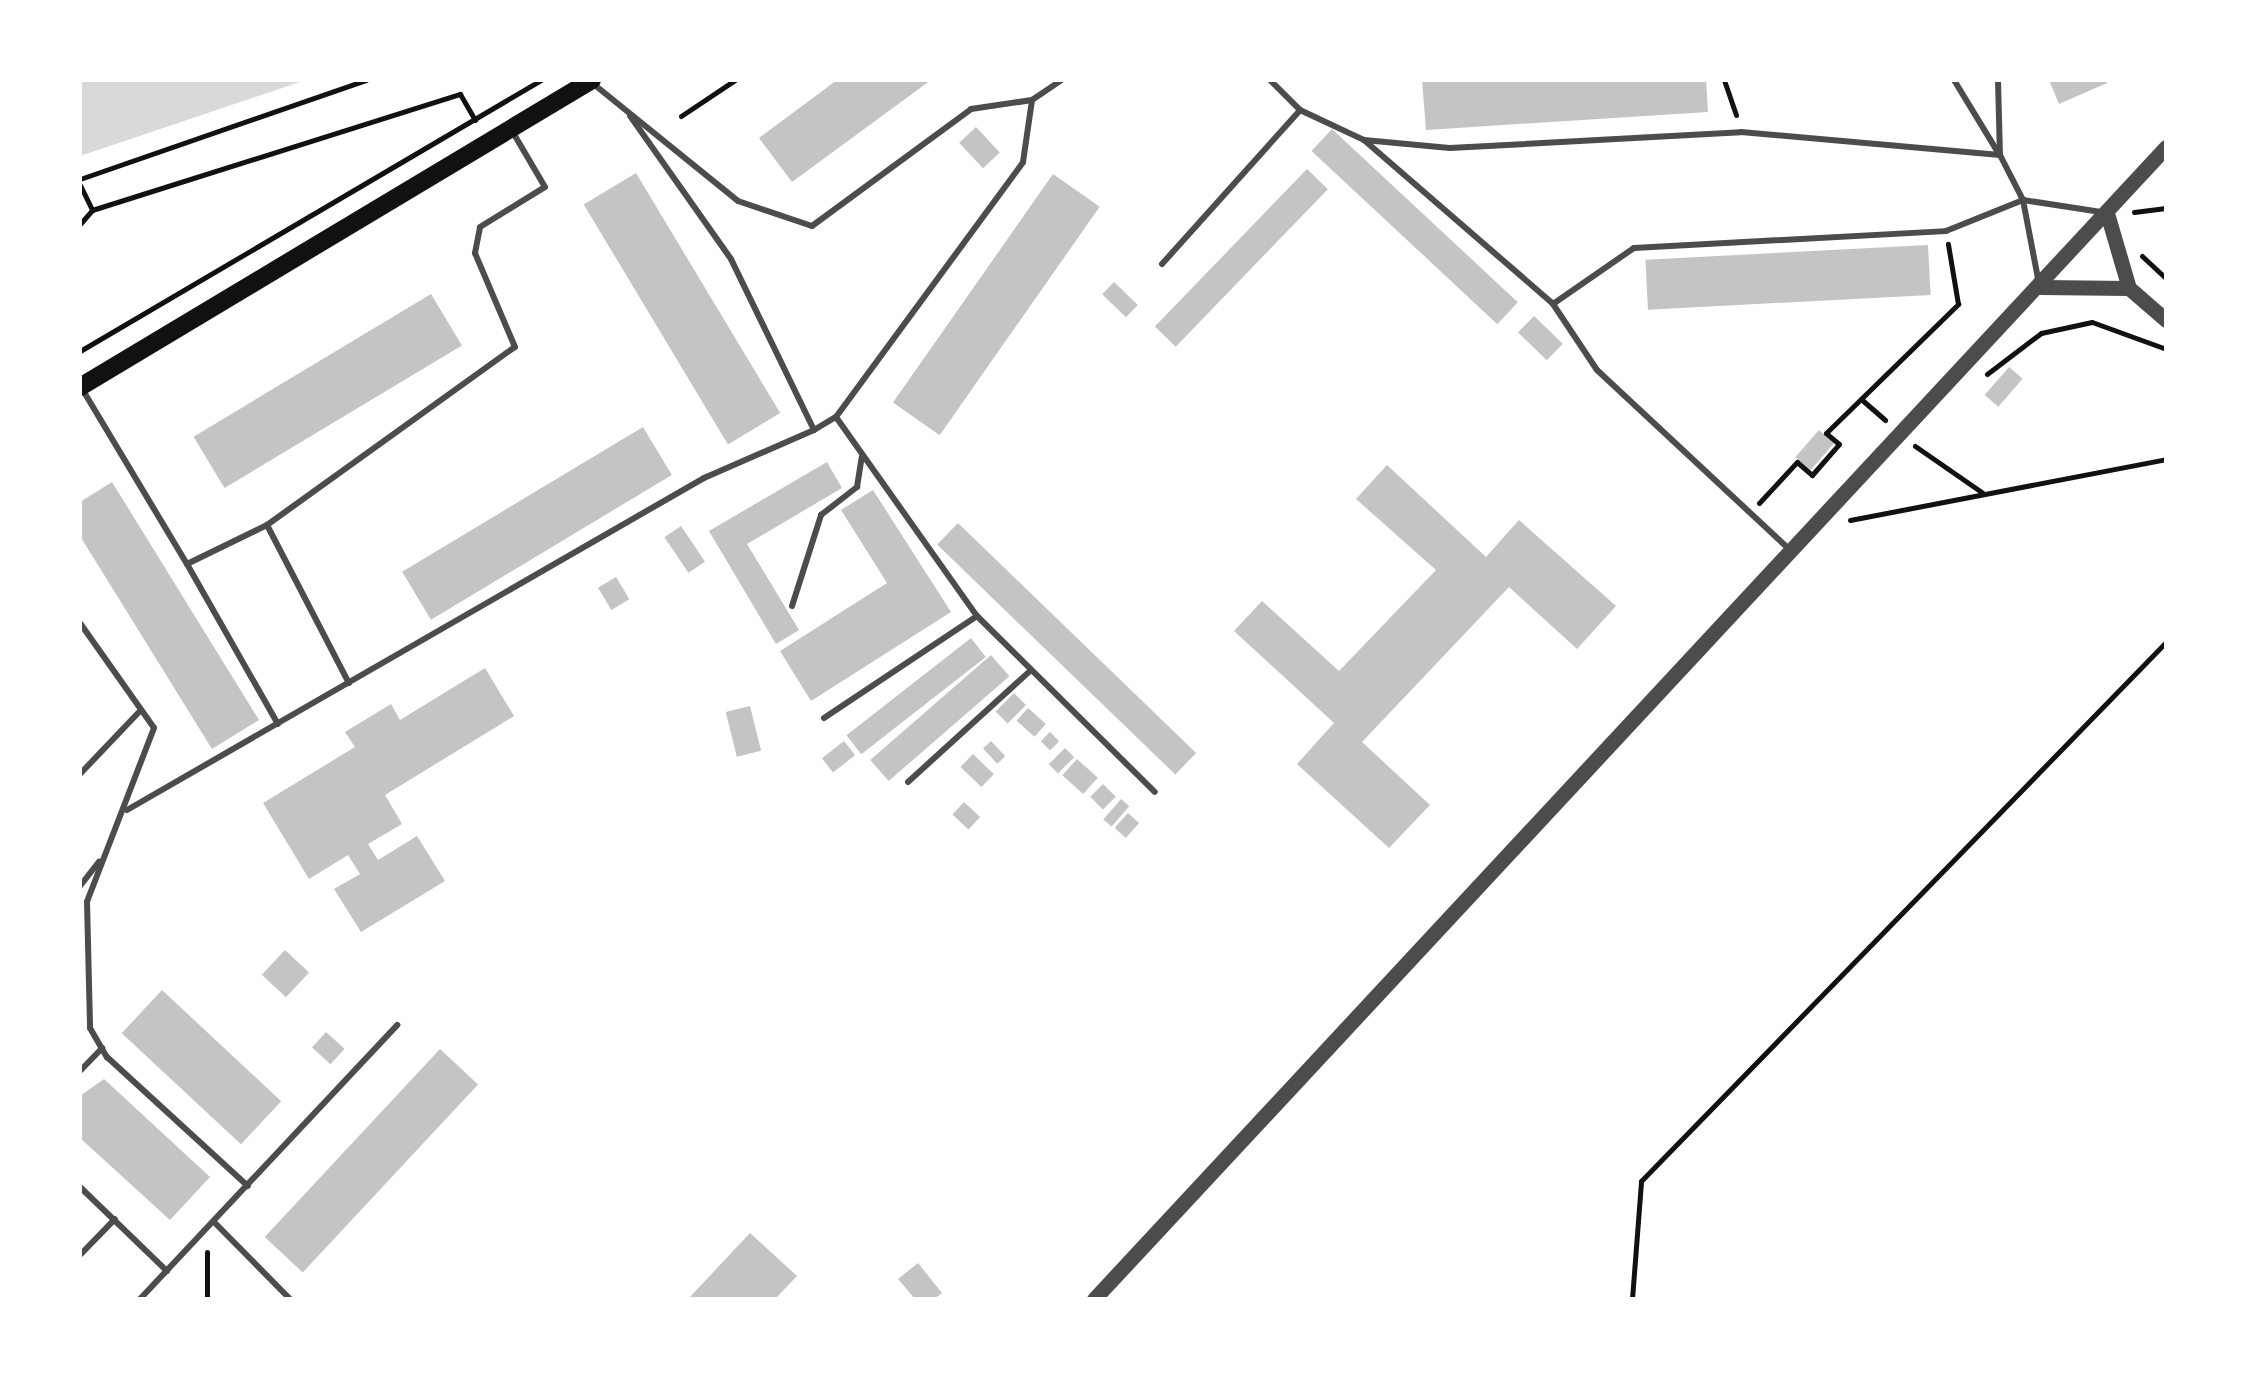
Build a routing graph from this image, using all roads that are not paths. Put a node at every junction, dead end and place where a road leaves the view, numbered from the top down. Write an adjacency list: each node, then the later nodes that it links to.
1 (1062, 80): 6 (lane)
2 (1270, 80): 7 (lane)
3 (1954, 80): 12 (lane)
4 (1998, 80): 12 (lane)
5 (591, 81): 8 (lane); 9 (main road)
6 (1032, 100): 8 (lane); 21 (lane)
7 (1300, 110): 10 (lane); 15 (lane)
8 (630, 116): 22 (lane)
9 (510, 127): 20 (main road); 24 (lane)
10 (1364, 140): 12 (lane); 18 (lane)
11 (2166, 147): 14 (street)
12 (2000, 155): 13 (lane)
13 (2023, 200): 14 (lane); 16 (lane); 18 (lane)
14 (2107, 213): 16 (street); 17 (street)
15 (1162, 264)
16 (2040, 287): 17 (street); 25 (street)
17 (2129, 288): 19 (street)
18 (1553, 304): 25 (lane)
19 (2166, 320)
20 (80, 386): 26 (lane)
21 (836, 417): 22 (lane); 23 (lane)
22 (814, 430): 31 (lane)
23 (863, 456): 27 (lane); 28 (lane)
24 (266, 525): 26 (lane); 31 (lane)
25 (1790, 550): 54 (street)
26 (187, 564): 34 (lane)
27 (792, 606)
28 (976, 616): 30 (lane); 33 (lane)
29 (80, 623): 32 (lane)
30 (1029, 672): 36 (lane); 37 (lane)
31 (349, 683): 34 (lane)
32 (141, 710): 35 (lane); 38 (lane)
33 (824, 718)
34 (278, 724): 38 (lane)
35 (80, 774)
36 (908, 782)
37 (1155, 792)
38 (128, 810): 39 (lane)
39 (102, 857): 40 (lane); 41 (lane)
40 (80, 886)
41 (88, 1010): 42 (lane); 44 (lane)
42 (80, 1020)
43 (398, 1025): 46 (lane)
44 (102, 1048): 45 (lane); 46 (lane)
45 (80, 1072)
46 (248, 1186): 49 (lane)
47 (80, 1187): 48 (lane)
48 (114, 1219): 50 (lane); 51 (lane)
49 (216, 1224): 51 (lane); 53 (lane)
50 (80, 1256)
51 (167, 1271): 52 (lane)
52 (140, 1299)
53 (290, 1299)
54 (1094, 1299)

